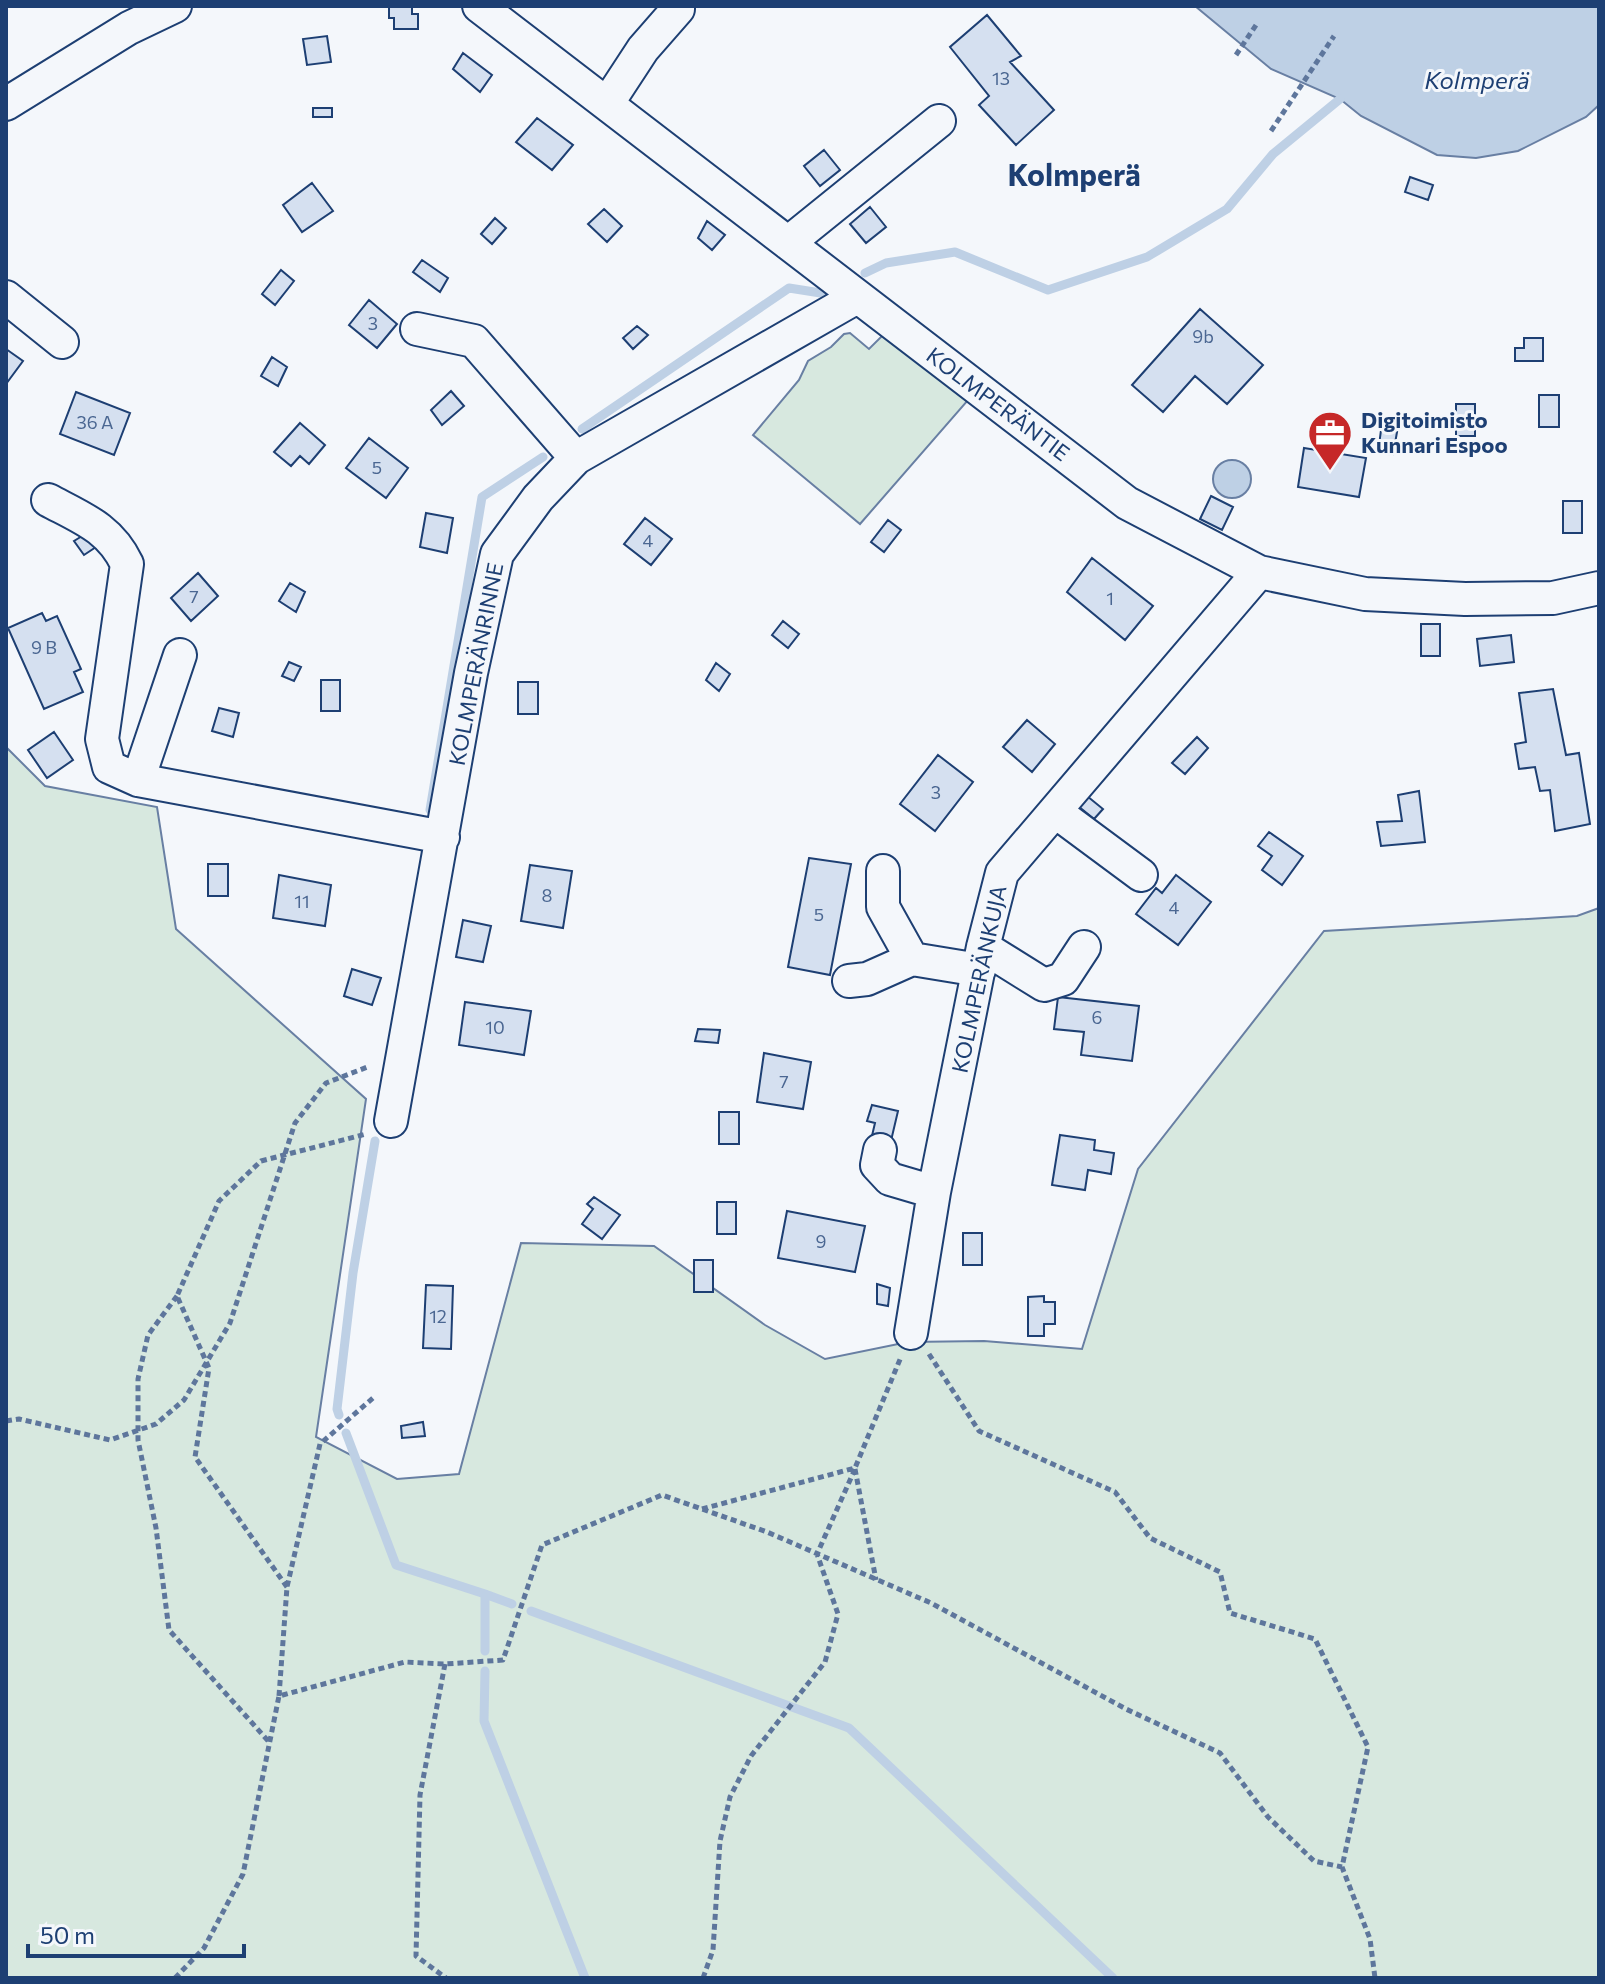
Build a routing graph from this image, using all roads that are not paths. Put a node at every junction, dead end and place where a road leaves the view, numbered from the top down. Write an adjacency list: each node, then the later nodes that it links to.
1 (175, 6): 4 (street)
2 (479, 6): 5 (street, KOLMPERÄNTIE)
3 (678, 9): 5 (street)
4 (6, 104)
5 (607, 104): 7 (street, KOLMPERÄNTIE)
6 (939, 121): 7 (street)
7 (788, 243): 9 (street, KOLMPERÄNTIE)
8 (6, 297): 11 (street)
9 (857, 297): 12 (street, KOLMPERÄNRINNE); 14 (street, KOLMPERÄNTIE)
10 (417, 329): 12 (street)
11 (62, 342)
12 (576, 458): 19 (street, KOLMPERÄNRINNE)
13 (48, 500): 17 (street)
14 (1259, 572): 15 (street, KOLMPERÄNTIE); 18 (street, KOLMPERÄNKUJA)
15 (1599, 588)
16 (180, 655): 17 (street)
17 (138, 780): 19 (street)
18 (1056, 812): 21 (street); 24 (street, KOLMPERÄNKUJA)
19 (443, 837): 26 (street, KOLMPERÄNRINNE)
20 (883, 871): 23 (street)
21 (1141, 875)
22 (1084, 947): 24 (street)
23 (912, 959): 24 (street); 25 (street)
24 (981, 959): 28 (street, KOLMPERÄNKUJA)
25 (849, 981)
26 (391, 1121)
27 (880, 1150): 28 (street)
28 (934, 1192): 29 (street, KOLMPERÄNKUJA)
29 (911, 1333)

